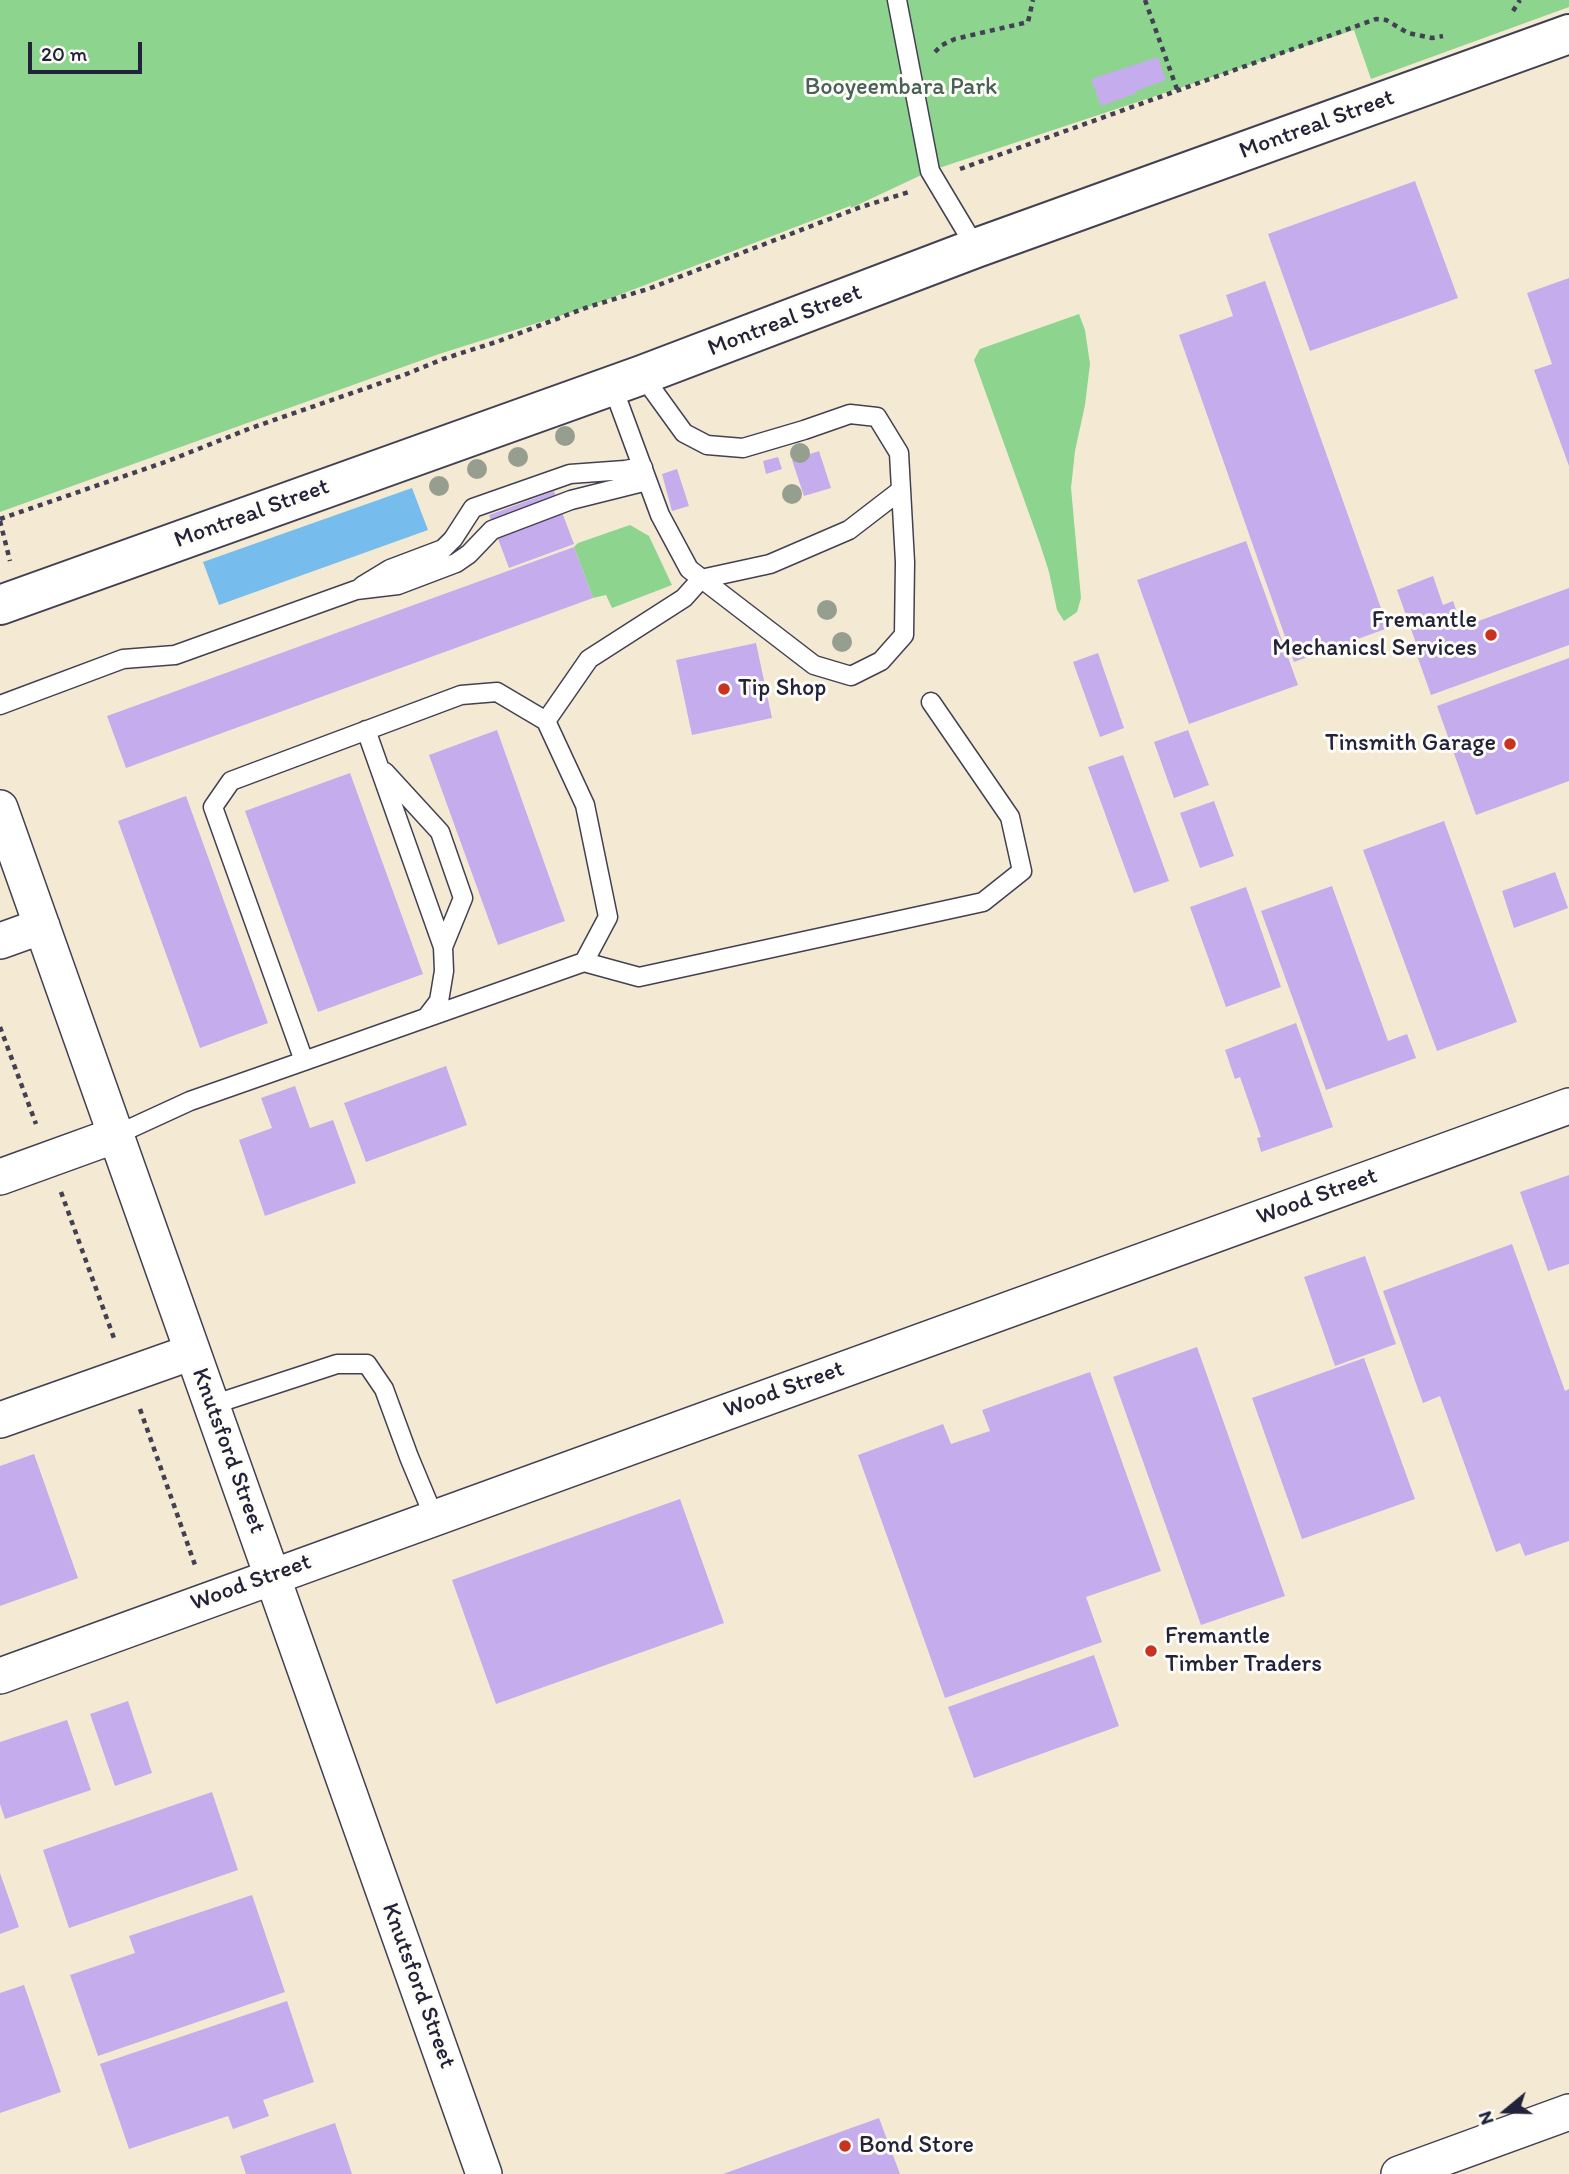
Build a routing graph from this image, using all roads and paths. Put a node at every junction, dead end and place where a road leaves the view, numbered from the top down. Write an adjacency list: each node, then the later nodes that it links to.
1 (897, 0): 10 (lane)
2 (1033, 0): 8 (path)
3 (1145, 0): 9 (path)
4 (1520, 0): 5 (path)
5 (1504, 15)
6 (1569, 34): 11 (street, Montreal Street)
7 (1445, 36): 9 (path)
8 (930, 57)
9 (1178, 92): 10 (path)
10 (932, 177): 11 (lane); 15 (path)
11 (976, 248): 12 (street, Montreal Street)
12 (627, 380): 13 (lane); 14 (lane); 19 (street, Montreal Street)
13 (645, 474): 17 (lane); 18 (lane); 18 (lane)
14 (901, 490): 17 (lane); 17 (lane)
15 (0, 520): 16 (path)
16 (11, 565)
17 (701, 579): 22 (lane)
18 (356, 590): 21 (lane)
19 (0, 604)
20 (931, 702): 29 (lane)
21 (0, 705)
22 (546, 721): 23 (lane); 29 (lane)
23 (366, 730): 24 (lane); 32 (lane)
24 (378, 764): 28 (lane); 28 (lane)
25 (0, 808): 26 (street, Knutsford Street)
26 (42, 926): 27 (street); 34 (street, Knutsford Street)
27 (0, 941)
28 (443, 947): 30 (lane)
29 (584, 962): 30 (lane)
30 (426, 1018): 32 (lane)
31 (0, 1027): 35 (path)
32 (304, 1061): 34 (lane)
33 (1569, 1106): 41 (street, Wood Street)
34 (116, 1135): 35 (street); 37 (street, Knutsford Street)
35 (49, 1160): 36 (street); 38 (path)
36 (0, 1177)
37 (192, 1352): 38 (street); 39 (street, Knutsford Street)
38 (128, 1375): 40 (street); 43 (path)
39 (212, 1405): 41 (lane); 42 (street, Knutsford Street)
40 (0, 1420)
41 (434, 1517): 42 (street, Wood Street)
42 (272, 1576): 43 (street, Wood Street); 46 (street, Knutsford Street)
43 (208, 1599): 44 (street, Wood Street)
44 (0, 1675)
45 (1569, 2112): 47 (street)
46 (484, 2174)
47 (1399, 2174)

